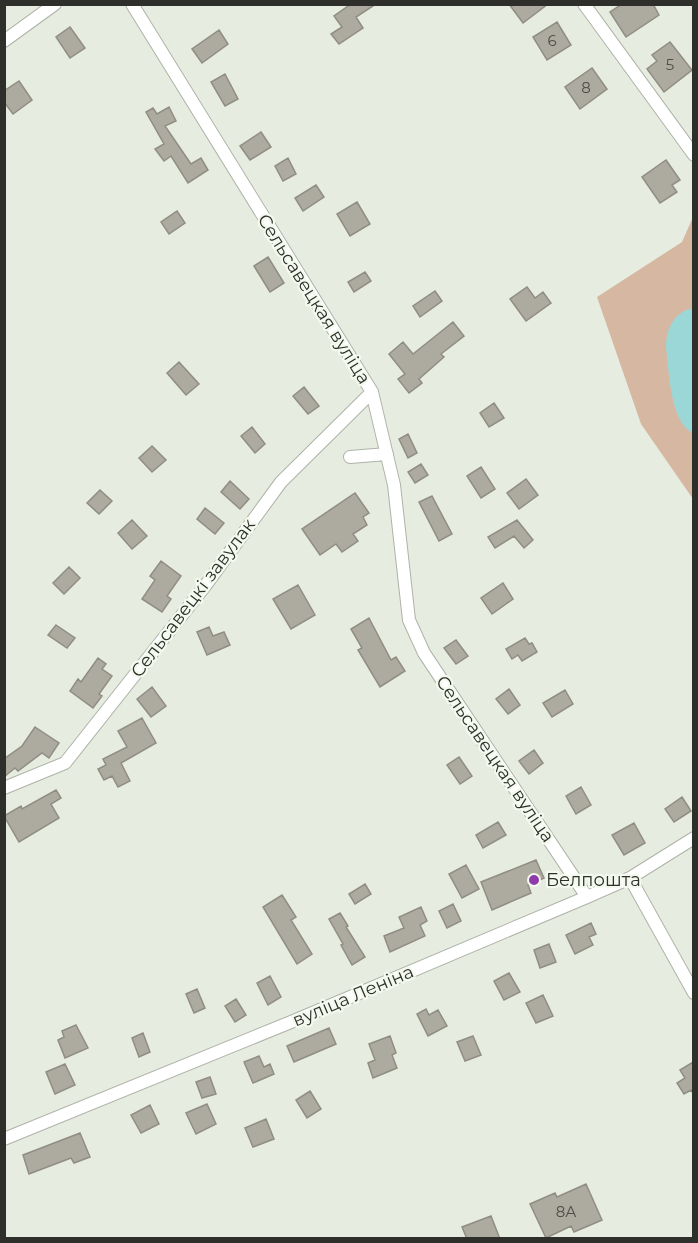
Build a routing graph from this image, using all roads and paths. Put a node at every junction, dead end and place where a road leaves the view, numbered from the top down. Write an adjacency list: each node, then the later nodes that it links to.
1 (56, 4): 4 (street)
2 (132, 4): 6 (street, Сельсавецкая вуліца)
3 (584, 4): 5 (street)
4 (4, 41)
5 (693, 155)
6 (372, 392): 7 (street, Сельсавецкая вуліца); 9 (street, Сельсавецкі завулак)
7 (387, 454): 8 (street); 12 (street, Сельсавецкая вуліца)
8 (350, 457)
9 (4, 788)
10 (693, 838): 11 (street, вуліца Леніна)
11 (630, 878): 12 (street, вуліца Леніна); 13 (street)
12 (587, 897): 14 (street, вуліца Леніна)
13 (693, 993)
14 (4, 1139)

